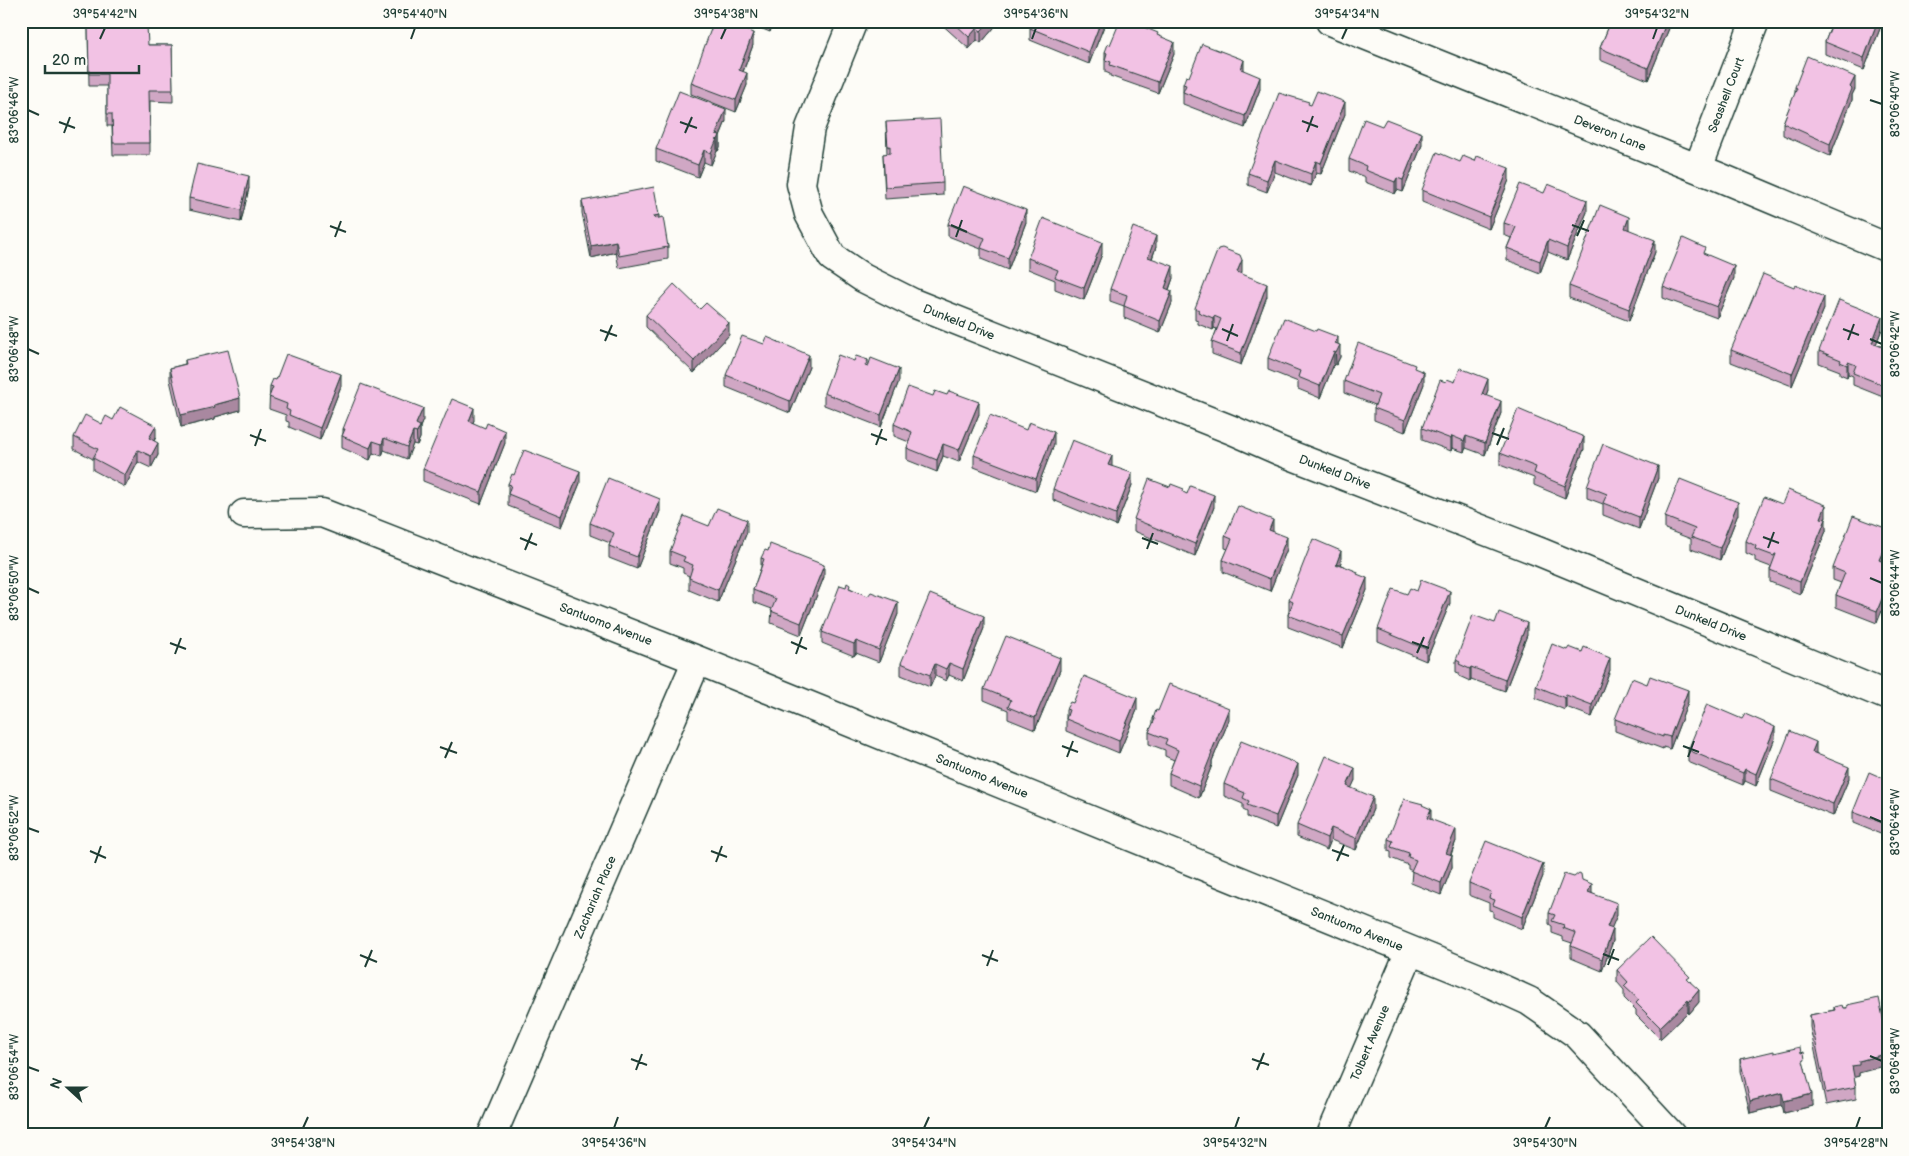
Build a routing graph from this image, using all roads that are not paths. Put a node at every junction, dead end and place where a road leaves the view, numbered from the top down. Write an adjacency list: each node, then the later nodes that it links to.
1 (853, 21): 8 (street, Dunkeld Drive)
2 (1330, 21): 4 (street, Deveron Lane)
3 (1755, 21): 4 (street, Seashell Court)
4 (1698, 168): 5 (street, Deveron Lane)
5 (1888, 248)
6 (244, 514): 7 (street, Santuomo Avenue)
7 (697, 660): 9 (street, Santuomo Avenue); 10 (street, Zachariah Place)
8 (1888, 696)
9 (1410, 950): 11 (street, Tolbert Avenue); 12 (street, Santuomo Avenue)
10 (492, 1135)
11 (1330, 1135)
12 (1671, 1135)

